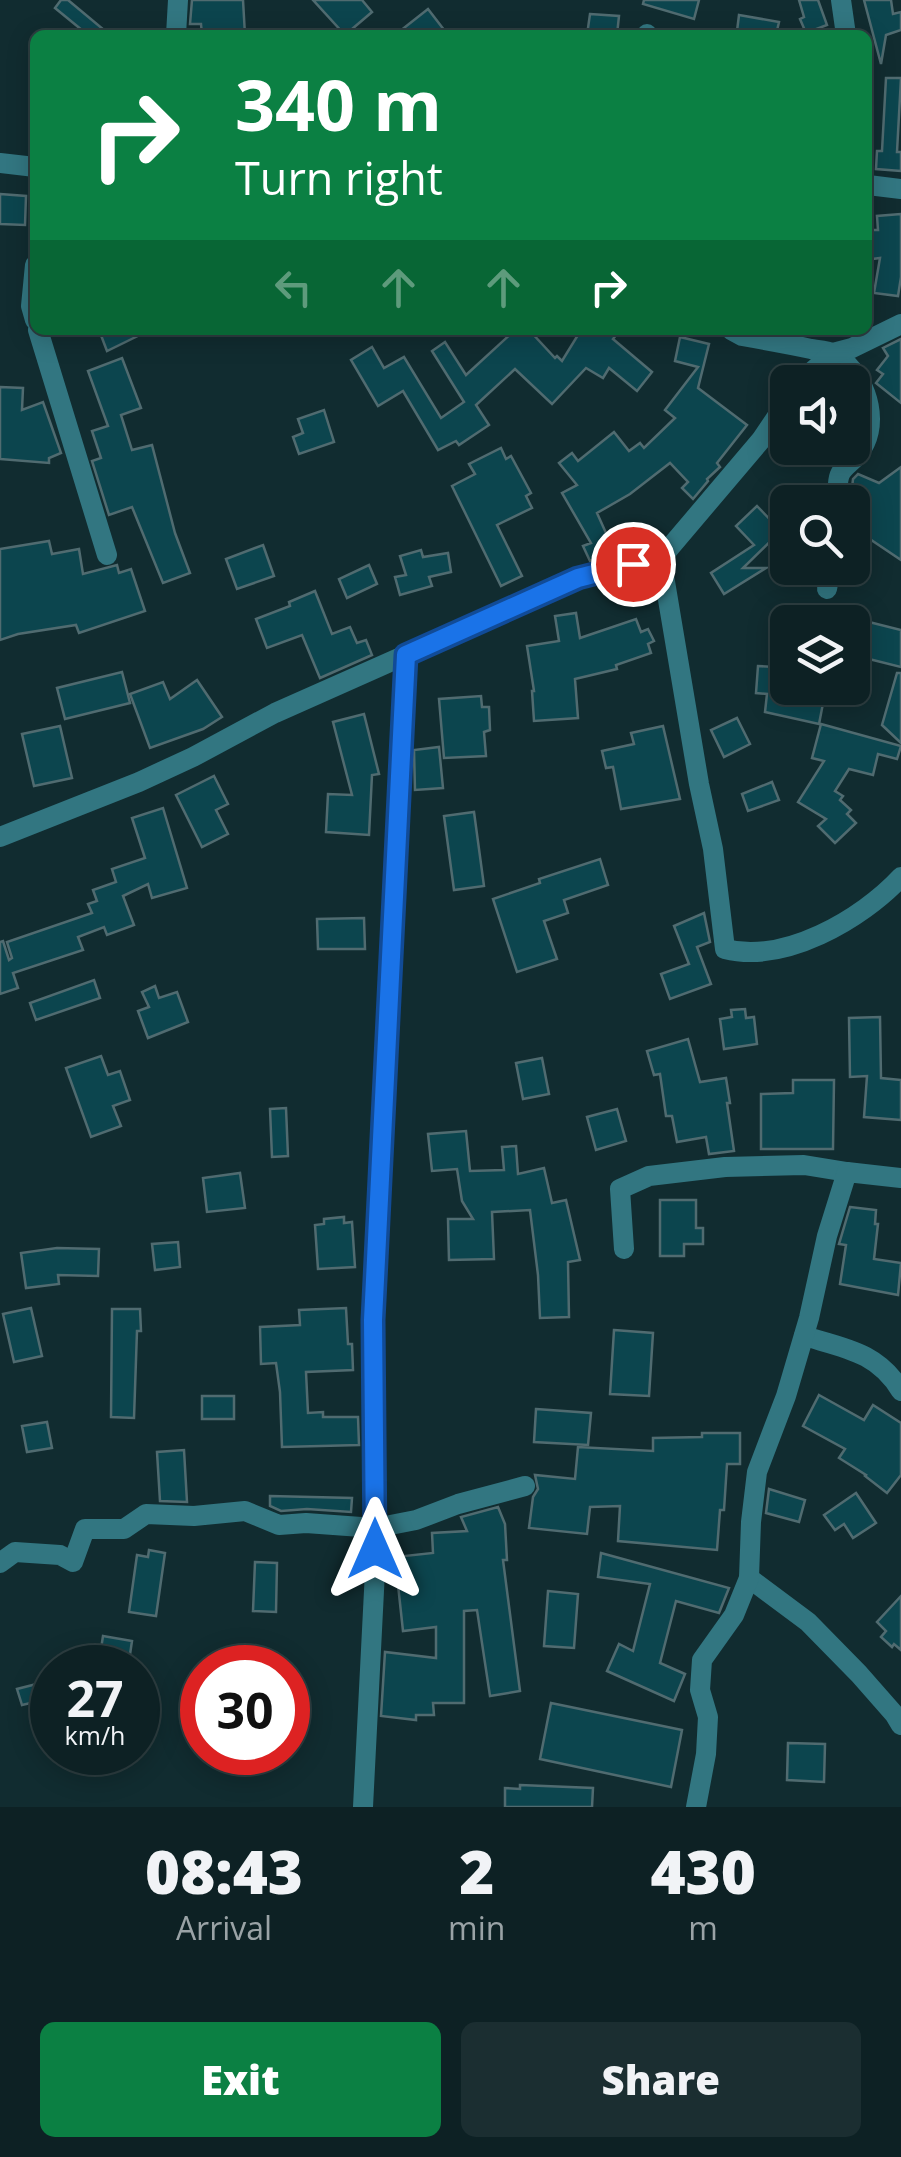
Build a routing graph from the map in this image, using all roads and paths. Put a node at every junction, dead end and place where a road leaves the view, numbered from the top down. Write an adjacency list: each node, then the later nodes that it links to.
1 (178, 0): 3 (street)
2 (841, 0): 4 (street)
3 (176, 30)
4 (845, 30)
5 (0, 163): 6 (street)
6 (30, 166)
7 (872, 186): 8 (street)
8 (901, 190)
9 (901, 324): 12 (street)
10 (40, 335): 16 (street)
11 (740, 335): 12 (street)
12 (833, 353): 13 (street); 15 (street)
13 (819, 365)
14 (770, 428): 17 (street)
15 (838, 485)
16 (107, 555)
17 (661, 558): 18 (street); 20 (street)
18 (406, 655): 19 (street); 27 (street)
19 (0, 837)
20 (901, 877)
21 (847, 1172): 22 (street); 23 (street); 24 (street)
22 (901, 1178)
23 (624, 1249)
24 (804, 1336): 25 (street); 29 (street)
25 (901, 1391)
26 (525, 1486): 27 (street)
27 (375, 1528): 28 (street); 31 (street)
28 (0, 1563)
29 (748, 1578): 30 (street); 32 (street)
30 (901, 1725)
31 (363, 1807)
32 (696, 1807)

